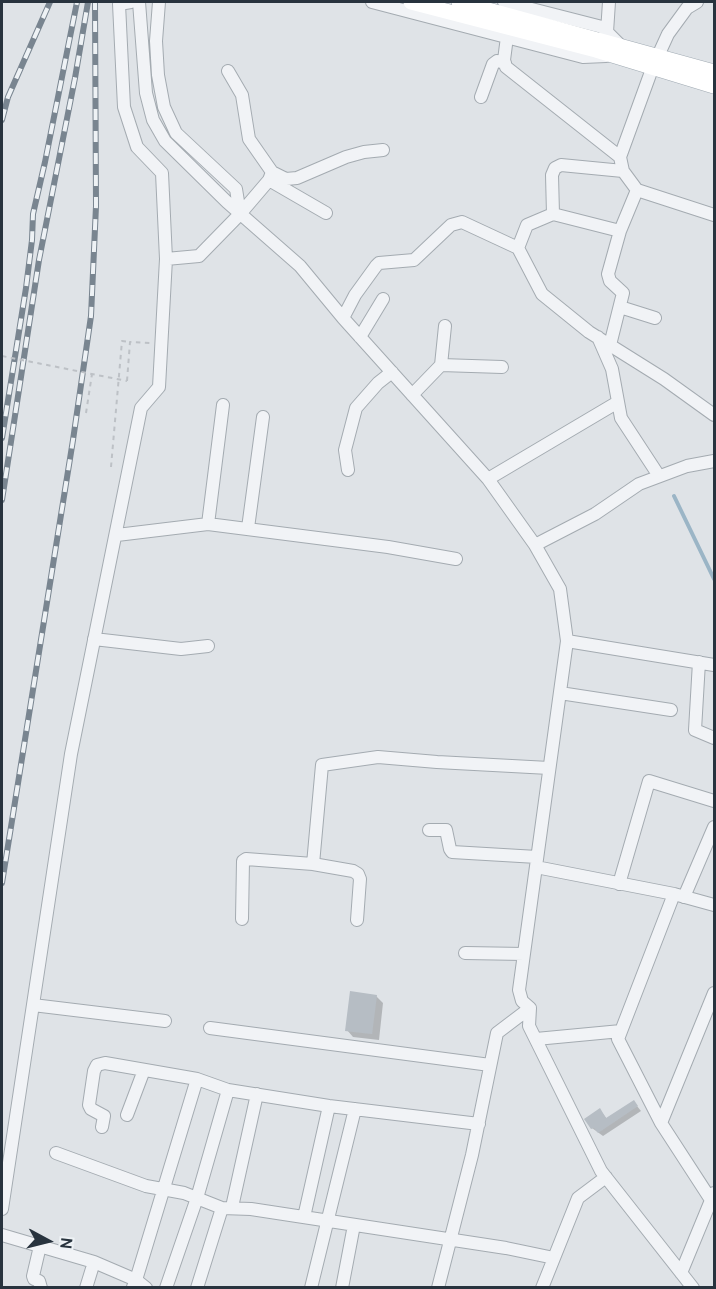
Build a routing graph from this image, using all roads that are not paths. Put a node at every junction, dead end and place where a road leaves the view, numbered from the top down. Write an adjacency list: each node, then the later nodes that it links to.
1 (131, 2): 30 (street)
2 (139, 2): 25 (street)
3 (159, 2): 25 (street)
4 (372, 2): 10 (street)
5 (411, 2): 11 (main road)
6 (459, 2): 11 (main road)
7 (504, 2): 11 (street)
8 (609, 2): 11 (street)
9 (697, 2): 13 (street)
10 (507, 37): 12 (street); 14 (street)
11 (601, 41): 12 (main road)
12 (618, 52): 13 (main road)
13 (654, 62): 16 (main road); 17 (main road); 20 (street)
14 (505, 63): 18 (street); 20 (street)
15 (228, 71): 22 (street)
16 (714, 72)
17 (714, 86)
18 (481, 97)
19 (383, 150): 22 (street)
20 (620, 157): 21 (street)
21 (624, 171): 23 (street); 26 (street)
22 (271, 176): 24 (street); 25 (street)
23 (637, 190): 27 (street); 28 (street)
24 (326, 213)
25 (240, 214): 30 (street); 33 (street)
26 (554, 214): 28 (street); 29 (street)
27 (714, 215)
28 (620, 231): 32 (street)
29 (518, 248): 33 (street); 37 (street)
30 (166, 259): 53 (street)
31 (383, 299): 36 (street)
32 (620, 307): 34 (street); 38 (street)
33 (343, 318): 36 (street)
34 (655, 318)
35 (445, 326): 39 (street)
36 (360, 337): 41 (street)
37 (598, 337): 38 (street); 43 (street)
38 (610, 345): 45 (street)
39 (441, 364): 40 (street); 42 (street)
40 (502, 367)
41 (392, 372): 42 (street); 48 (street)
42 (412, 395): 50 (street)
43 (618, 402): 49 (street); 50 (street)
44 (223, 405): 51 (street)
45 (714, 414)
46 (263, 417): 52 (street)
47 (714, 461): 49 (street)
48 (348, 470)
49 (659, 476): 54 (street)
50 (488, 479): 54 (street)
51 (208, 524): 52 (street); 53 (street)
52 (248, 528): 55 (street)
53 (117, 535): 56 (street)
54 (535, 545): 57 (street)
55 (456, 559)
56 (94, 639): 58 (street); 78 (street)
57 (567, 641): 59 (street); 61 (street)
58 (208, 646)
59 (699, 662): 60 (street); 63 (street)
60 (714, 665)
61 (560, 693): 62 (street); 64 (street)
62 (671, 710)
63 (714, 738)
64 (549, 768): 68 (street); 69 (street)
65 (714, 801): 70 (street)
66 (714, 827): 71 (street)
67 (429, 830): 68 (street)
68 (537, 862): 70 (street); 76 (street)
69 (313, 864): 73 (street); 74 (street)
70 (619, 884): 71 (street)
71 (679, 896): 72 (street); 82 (street)
72 (714, 905)
73 (242, 919)
74 (357, 920)
75 (465, 953): 76 (street)
76 (524, 954): 79 (street)
77 (713, 1001): 92 (street)
78 (33, 1005): 80 (street); 101 (street)
79 (530, 1008): 83 (street); 84 (street)
80 (165, 1021)
81 (210, 1028): 84 (street)
82 (621, 1032): 83 (street); 92 (street)
83 (536, 1039): 96 (street)
84 (490, 1065): 93 (street)
85 (144, 1070): 86 (street); 91 (street); 94 (street)
86 (197, 1079): 87 (street); 97 (street)
87 (228, 1090): 88 (street); 99 (street)
88 (257, 1094): 89 (street); 100 (street)
89 (329, 1106): 90 (street); 102 (street)
90 (355, 1109): 93 (street); 103 (street)
91 (127, 1115)
92 (662, 1123): 98 (street)
93 (479, 1124): 106 (street)
94 (102, 1127)
95 (56, 1153): 97 (street)
96 (606, 1177): 108 (street); 110 (street)
97 (162, 1189): 99 (street); 111 (street)
98 (713, 1196): 110 (street)
99 (197, 1198): 100 (street); 114 (street)
100 (227, 1208): 102 (street); 115 (street)
101 (2, 1209)
102 (304, 1217): 103 (street)
103 (327, 1221): 104 (street); 116 (street)
104 (354, 1225): 106 (street); 117 (street)
105 (2, 1235): 107 (street)
106 (451, 1240): 108 (street); 118 (street)
107 (40, 1246): 109 (street); 112 (street)
108 (554, 1258): 119 (street)
109 (94, 1262): 111 (street); 113 (street)
110 (681, 1273): 120 (street)
111 (138, 1285)
112 (41, 1287)
113 (86, 1287)
114 (165, 1287)
115 (197, 1287)
116 (311, 1287)
117 (342, 1287)
118 (438, 1287)
119 (542, 1287)
120 (693, 1287)

